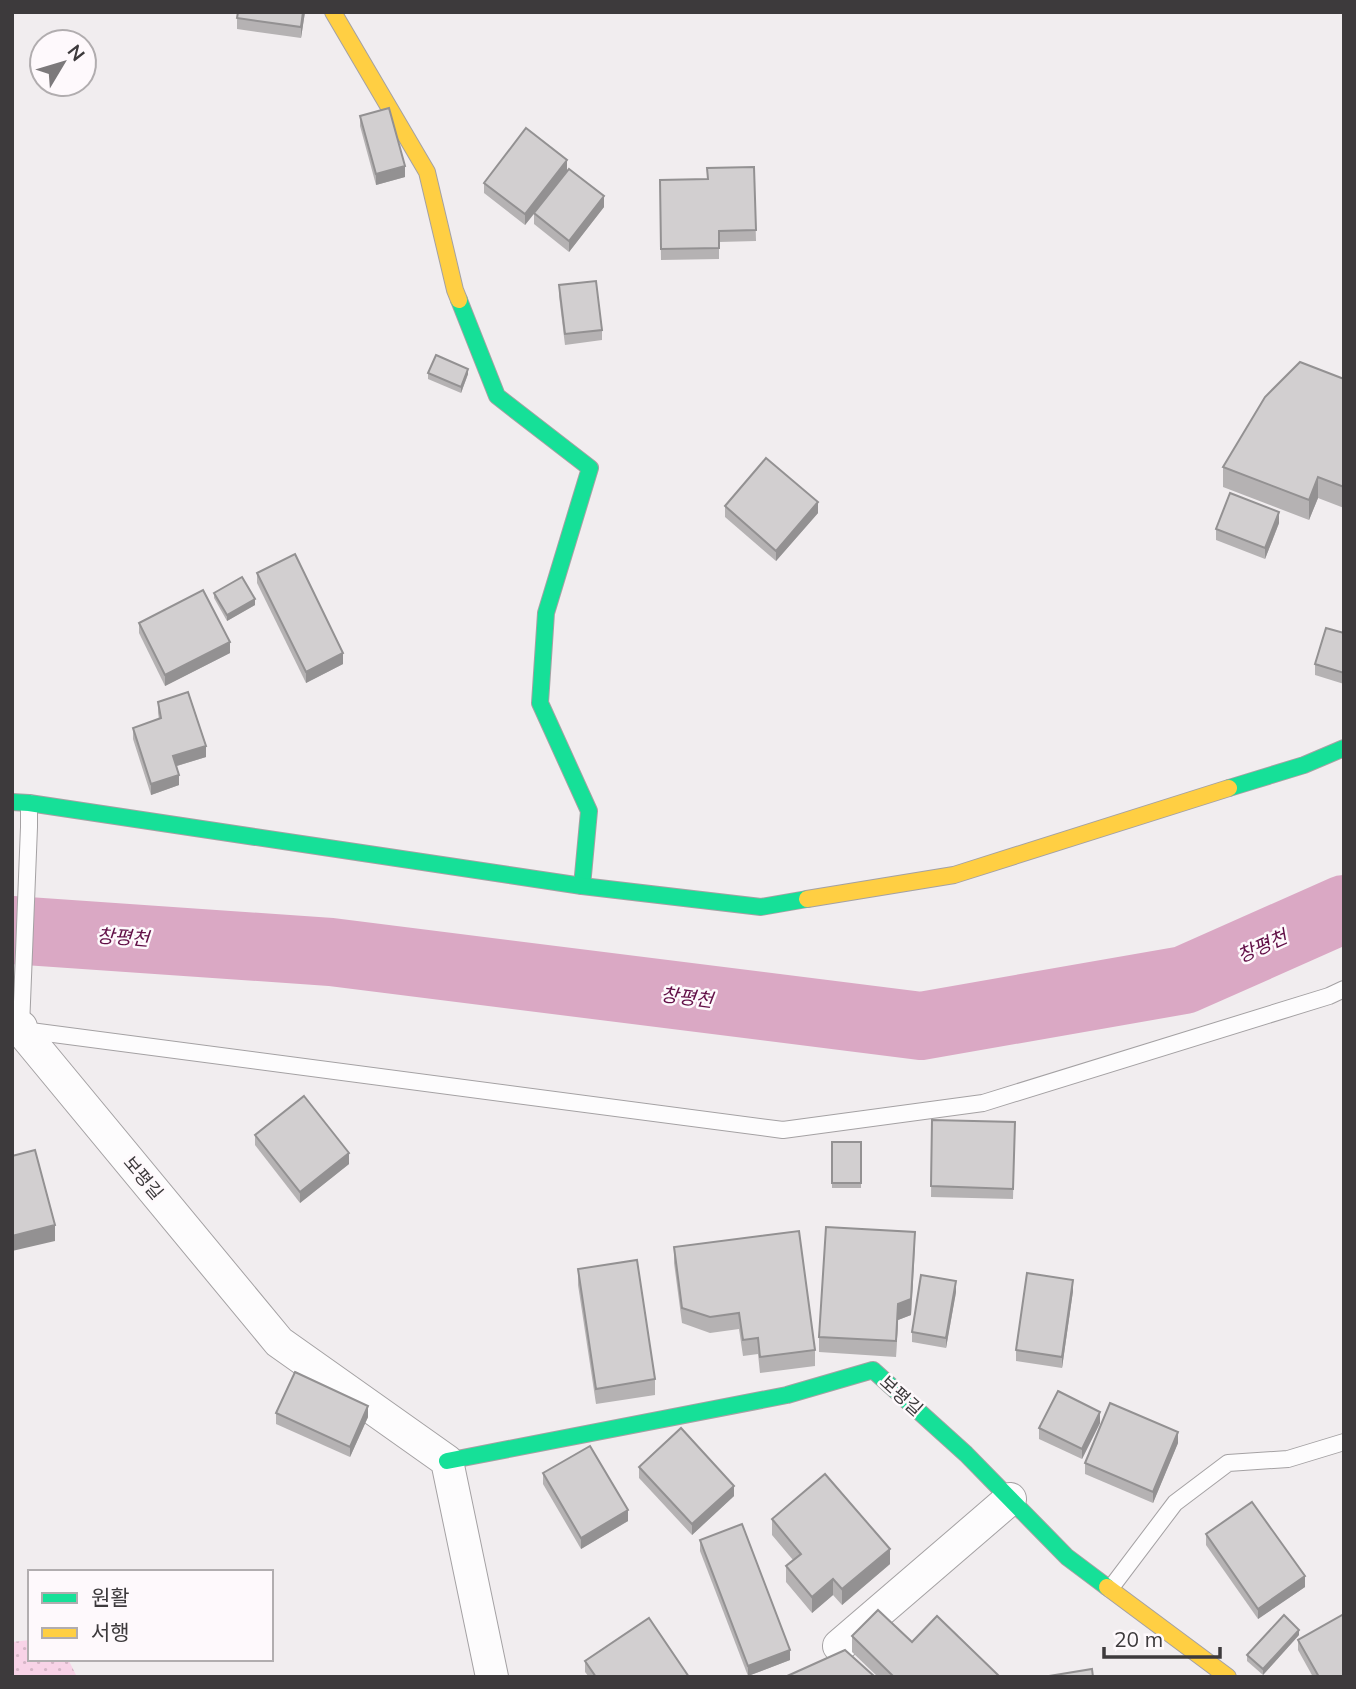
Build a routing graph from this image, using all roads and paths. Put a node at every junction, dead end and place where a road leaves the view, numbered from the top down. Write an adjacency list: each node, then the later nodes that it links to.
1 (334, 12): 5 (street)
2 (1344, 748): 5 (street)
3 (12, 802): 4 (street)
4 (29, 803): 5 (street); 7 (lane)
5 (582, 886)
6 (1344, 989): 7 (lane)
7 (21, 1028): 9 (street, 보평길)
8 (1344, 1442): 11 (lane)
9 (447, 1461): 10 (street, 보평길); 13 (street)
10 (1010, 1499): 11 (street, 보평길); 12 (street)
11 (1110, 1589): 14 (street, 보평길)
12 (839, 1646)
13 (492, 1677)
14 (1228, 1677)

